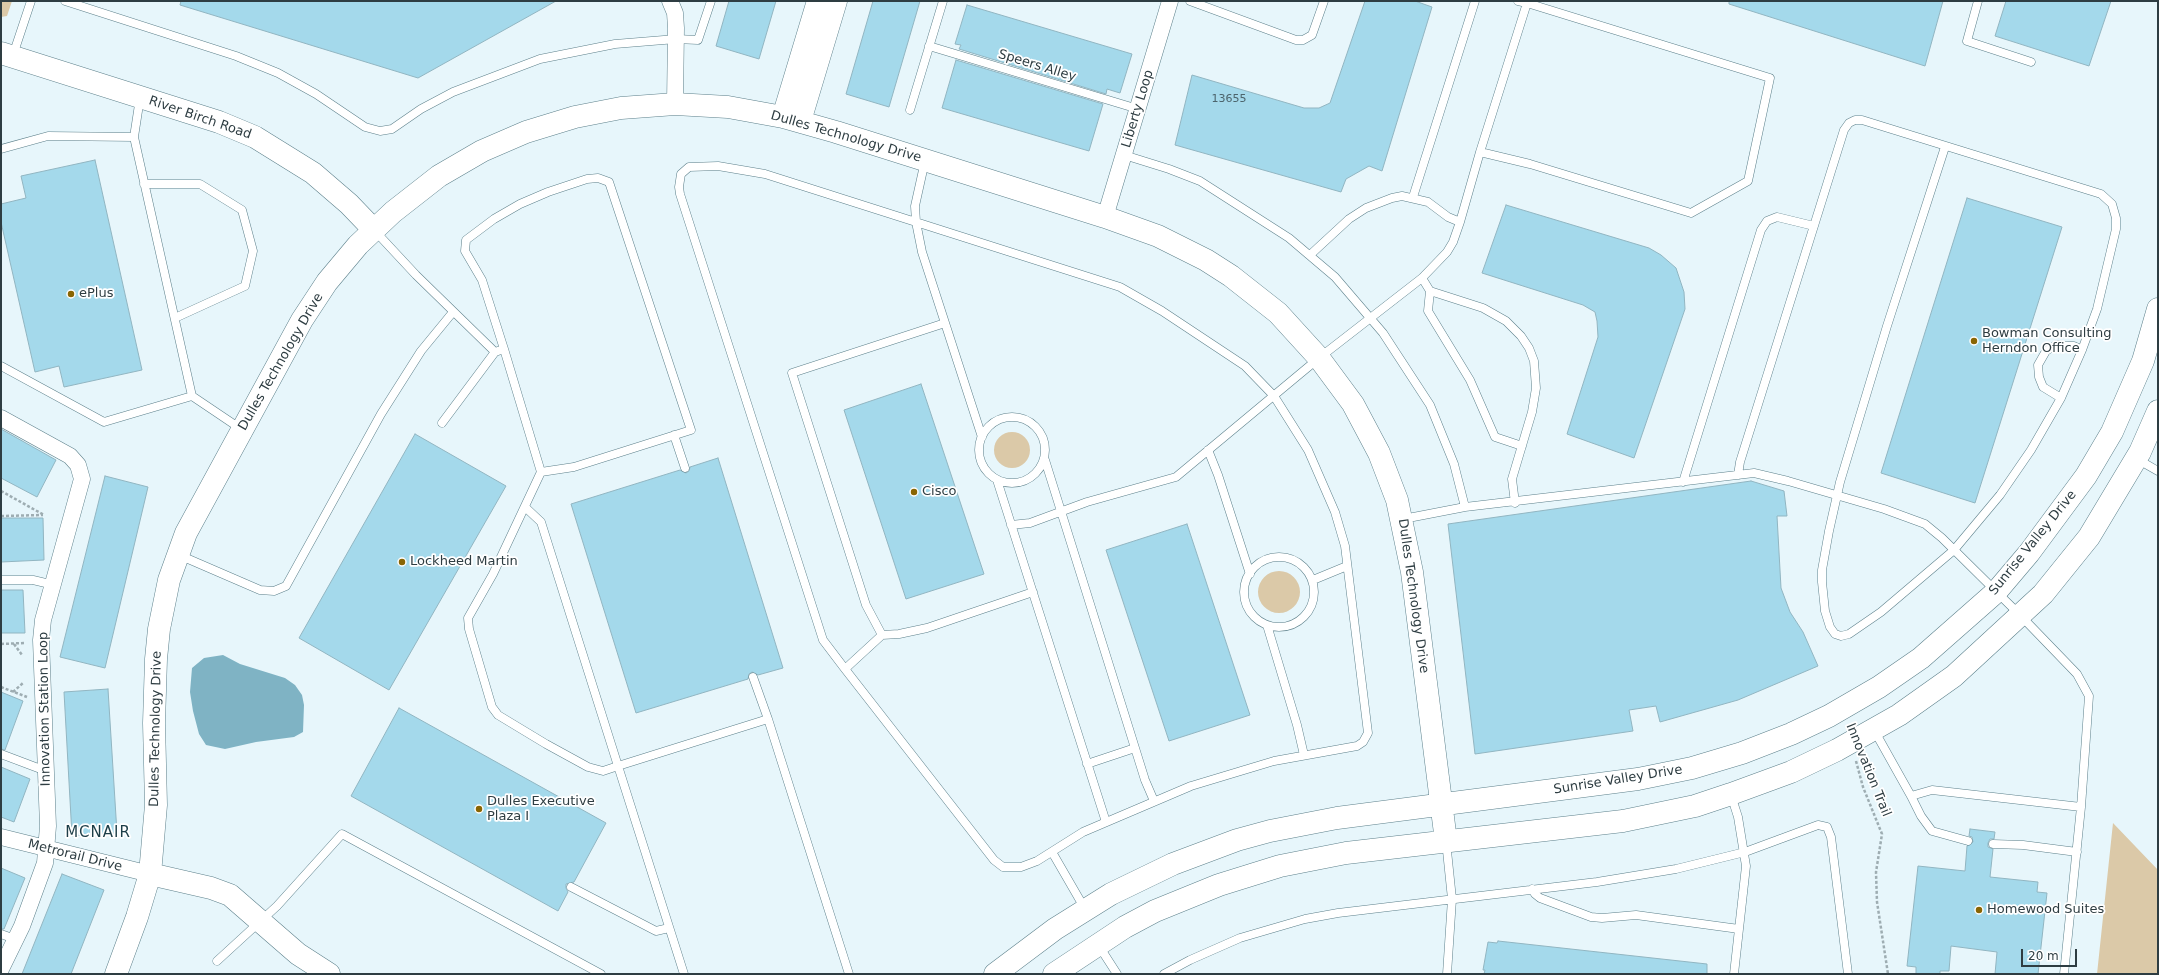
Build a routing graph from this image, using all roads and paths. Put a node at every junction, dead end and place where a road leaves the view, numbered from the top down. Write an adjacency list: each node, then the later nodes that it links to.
1 (31, 1): 17 (lane)
2 (66, 1): 15 (lane)
3 (670, 1): 15 (street)
4 (711, 1): 15 (lane)
5 (818, 1): 23 (street)
6 (836, 1): 23 (street)
7 (944, 1): 16 (lane)
8 (1170, 1): 21 (street, Liberty Loop)
9 (1190, 1): 10 (lane)
10 (1324, 1)
11 (1474, 1): 31 (lane)
12 (1518, 1): 14 (lane)
13 (1978, 1): 18 (lane)
14 (1527, 3): 27 (lane); 27 (lane)
15 (676, 39): 20 (street)
16 (929, 46): 21 (lane, Speers Alley); 22 (lane)
17 (7, 54): 19 (street, River Birch Road)
18 (2031, 62)
19 (140, 97): 24 (lane); 36 (street, River Birch Road)
20 (675, 104): 23 (street, Dulles Technology Drive); 36 (street, Dulles Technology Drive)
21 (1138, 109): 28 (street, Liberty Loop)
22 (910, 110)
23 (791, 119): 29 (street, Dulles Technology Drive)
24 (134, 137): 26 (lane); 30 (lane)
25 (1945, 146): 35 (lane); 46 (lane); 70 (lane)
26 (1, 149)
27 (1480, 152): 34 (lane)
28 (1124, 155): 32 (street, Liberty Loop); 37 (lane)
29 (925, 160): 32 (street, Dulles Technology Drive); 33 (lane)
30 (144, 184): 42 (lane); 42 (lane)
31 (1413, 197): 34 (lane); 37 (lane)
32 (1105, 217): 48 (street, Dulles Technology Drive)
33 (916, 222): 44 (lane); 51 (lane); 94 (lane)
34 (1460, 222): 38 (lane)
35 (1814, 226): 66 (lane); 68 (lane)
36 (373, 229): 41 (lane); 56 (street, Dulles Technology Drive)
37 (1310, 255): 43 (lane)
38 (1422, 278): 39 (lane); 43 (lane)
39 (1430, 291): 59 (lane); 59 (lane)
40 (2158, 309): 86 (street, Sunrise Valley Drive)
41 (453, 312): 47 (lane); 79 (lane)
42 (175, 318): 50 (lane)
43 (1370, 318): 48 (lane); 73 (lane)
44 (945, 323): 58 (lane); 89 (lane)
45 (504, 349): 47 (lane); 57 (lane); 65 (lane)
46 (2082, 350): 52 (lane); 52 (lane)
47 (495, 352): 55 (lane)
48 (1319, 358): 51 (lane); 76 (street, Dulles Technology Drive)
49 (1, 366): 50 (lane)
50 (192, 396): 56 (lane)
51 (1274, 396): 60 (lane); 80 (lane)
52 (2061, 398): 78 (lane)
53 (2158, 411): 61 (street)
54 (1, 418): 84 (street, Innovation Station Loop)
55 (442, 423)
56 (242, 430): 79 (street, Dulles Technology Drive)
57 (674, 435): 63 (lane); 65 (lane)
58 (982, 437): 62 (lane); 67 (lane)
59 (1522, 446): 71 (lane)
60 (1208, 450): 74 (lane); 81 (lane)
61 (2136, 458): 64 (lane); 87 (street)
62 (1045, 460): 67 (lane); 74 (lane)
63 (685, 468)
64 (2158, 471)
65 (541, 472): 72 (lane)
66 (1738, 475): 68 (lane); 70 (lane)
67 (997, 480): 77 (lane)
68 (1683, 482): 71 (lane)
69 (1, 491): 75 (path)
70 (1837, 496): 78 (lane); 78 (lane)
71 (1514, 503): 73 (lane)
72 (525, 507): 107 (lane); 107 (lane)
73 (1465, 507): 76 (lane)
74 (1061, 511): 77 (lane); 103 (lane)
75 (1, 516)
76 (1402, 520): 112 (street, Dulles Technology Drive)
77 (1011, 525): 85 (lane)
78 (1954, 550): 86 (lane)
79 (177, 554): 123 (street, Dulles Technology Drive)
80 (1347, 566): 83 (lane); 105 (lane)
81 (1250, 574): 83 (lane); 88 (lane)
82 (1, 580): 84 (lane)
83 (1312, 580): 88 (lane)
84 (54, 585): 108 (street, Innovation Station Loop)
85 (1033, 592): 89 (lane); 106 (lane)
86 (1996, 592): 87 (lane); 112 (street, Sunrise Valley Drive)
87 (2020, 615): 101 (street); 113 (lane)
88 (1267, 625): 105 (lane)
89 (882, 635): 94 (lane)
90 (14, 643): 91 (path); 92 (path); 93 (path)
91 (29, 643)
92 (1, 644)
93 (22, 655)
94 (845, 669): 120 (lane)
95 (753, 677): 100 (lane)
96 (23, 683): 98 (path)
97 (1, 687): 98 (path)
98 (13, 692): 99 (path)
99 (29, 698)
100 (768, 719): 107 (lane); 139 (lane)
101 (1874, 729): 102 (street); 110 (lane)
102 (1848, 743): 109 (street); 147 (path, Innovation Trail)
103 (1135, 748): 106 (lane); 111 (lane)
104 (1, 754): 108 (lane)
105 (1304, 755): 111 (lane)
106 (1087, 764): 114 (lane)
107 (618, 766): 129 (lane)
108 (46, 771): 119 (street, Innovation Station Loop)
109 (1731, 794): 116 (street); 121 (lane)
110 (1911, 796): 113 (lane); 117 (lane)
111 (1154, 801): 114 (lane)
112 (1441, 805): 116 (street, Dulles Technology Drive); 127 (street, Sunrise Valley Drive)
113 (2081, 807): 122 (lane)
114 (1106, 822): 120 (lane)
115 (1, 837): 119 (street, Metrorail Drive)
116 (1446, 840): 126 (lane); 132 (street)
117 (1968, 841)
118 (1993, 844): 122 (lane)
119 (46, 849): 123 (street, Metrorail Drive); 131 (street, Innovation Station Loop)
120 (1052, 852): 127 (lane)
121 (1745, 852): 125 (lane); 130 (lane); 146 (lane)
122 (2076, 852): 148 (lane)
123 (150, 874): 128 (street); 135 (street, Dulles Technology Drive)
124 (571, 887): 129 (lane)
125 (1532, 889): 126 (lane); 130 (lane)
126 (1452, 899): 143 (lane); 144 (lane)
127 (1085, 909): 140 (street, Sunrise Valley Drive)
128 (261, 922): 133 (lane); 136 (street); 137 (lane)
129 (669, 928): 138 (lane)
130 (1740, 929): 145 (lane)
131 (8, 936): 134 (street, Innovation Station Loop)
132 (1098, 944): 141 (street); 142 (lane)
133 (216, 961)
134 (1, 969)
135 (116, 974)
136 (329, 974)
137 (601, 974)
138 (684, 974)
139 (849, 974)
140 (995, 974)
141 (1054, 974)
142 (1117, 974)
143 (1164, 974)
144 (1447, 974)
145 (1734, 974)
146 (1848, 974)
147 (1888, 974)
148 (2064, 974)

